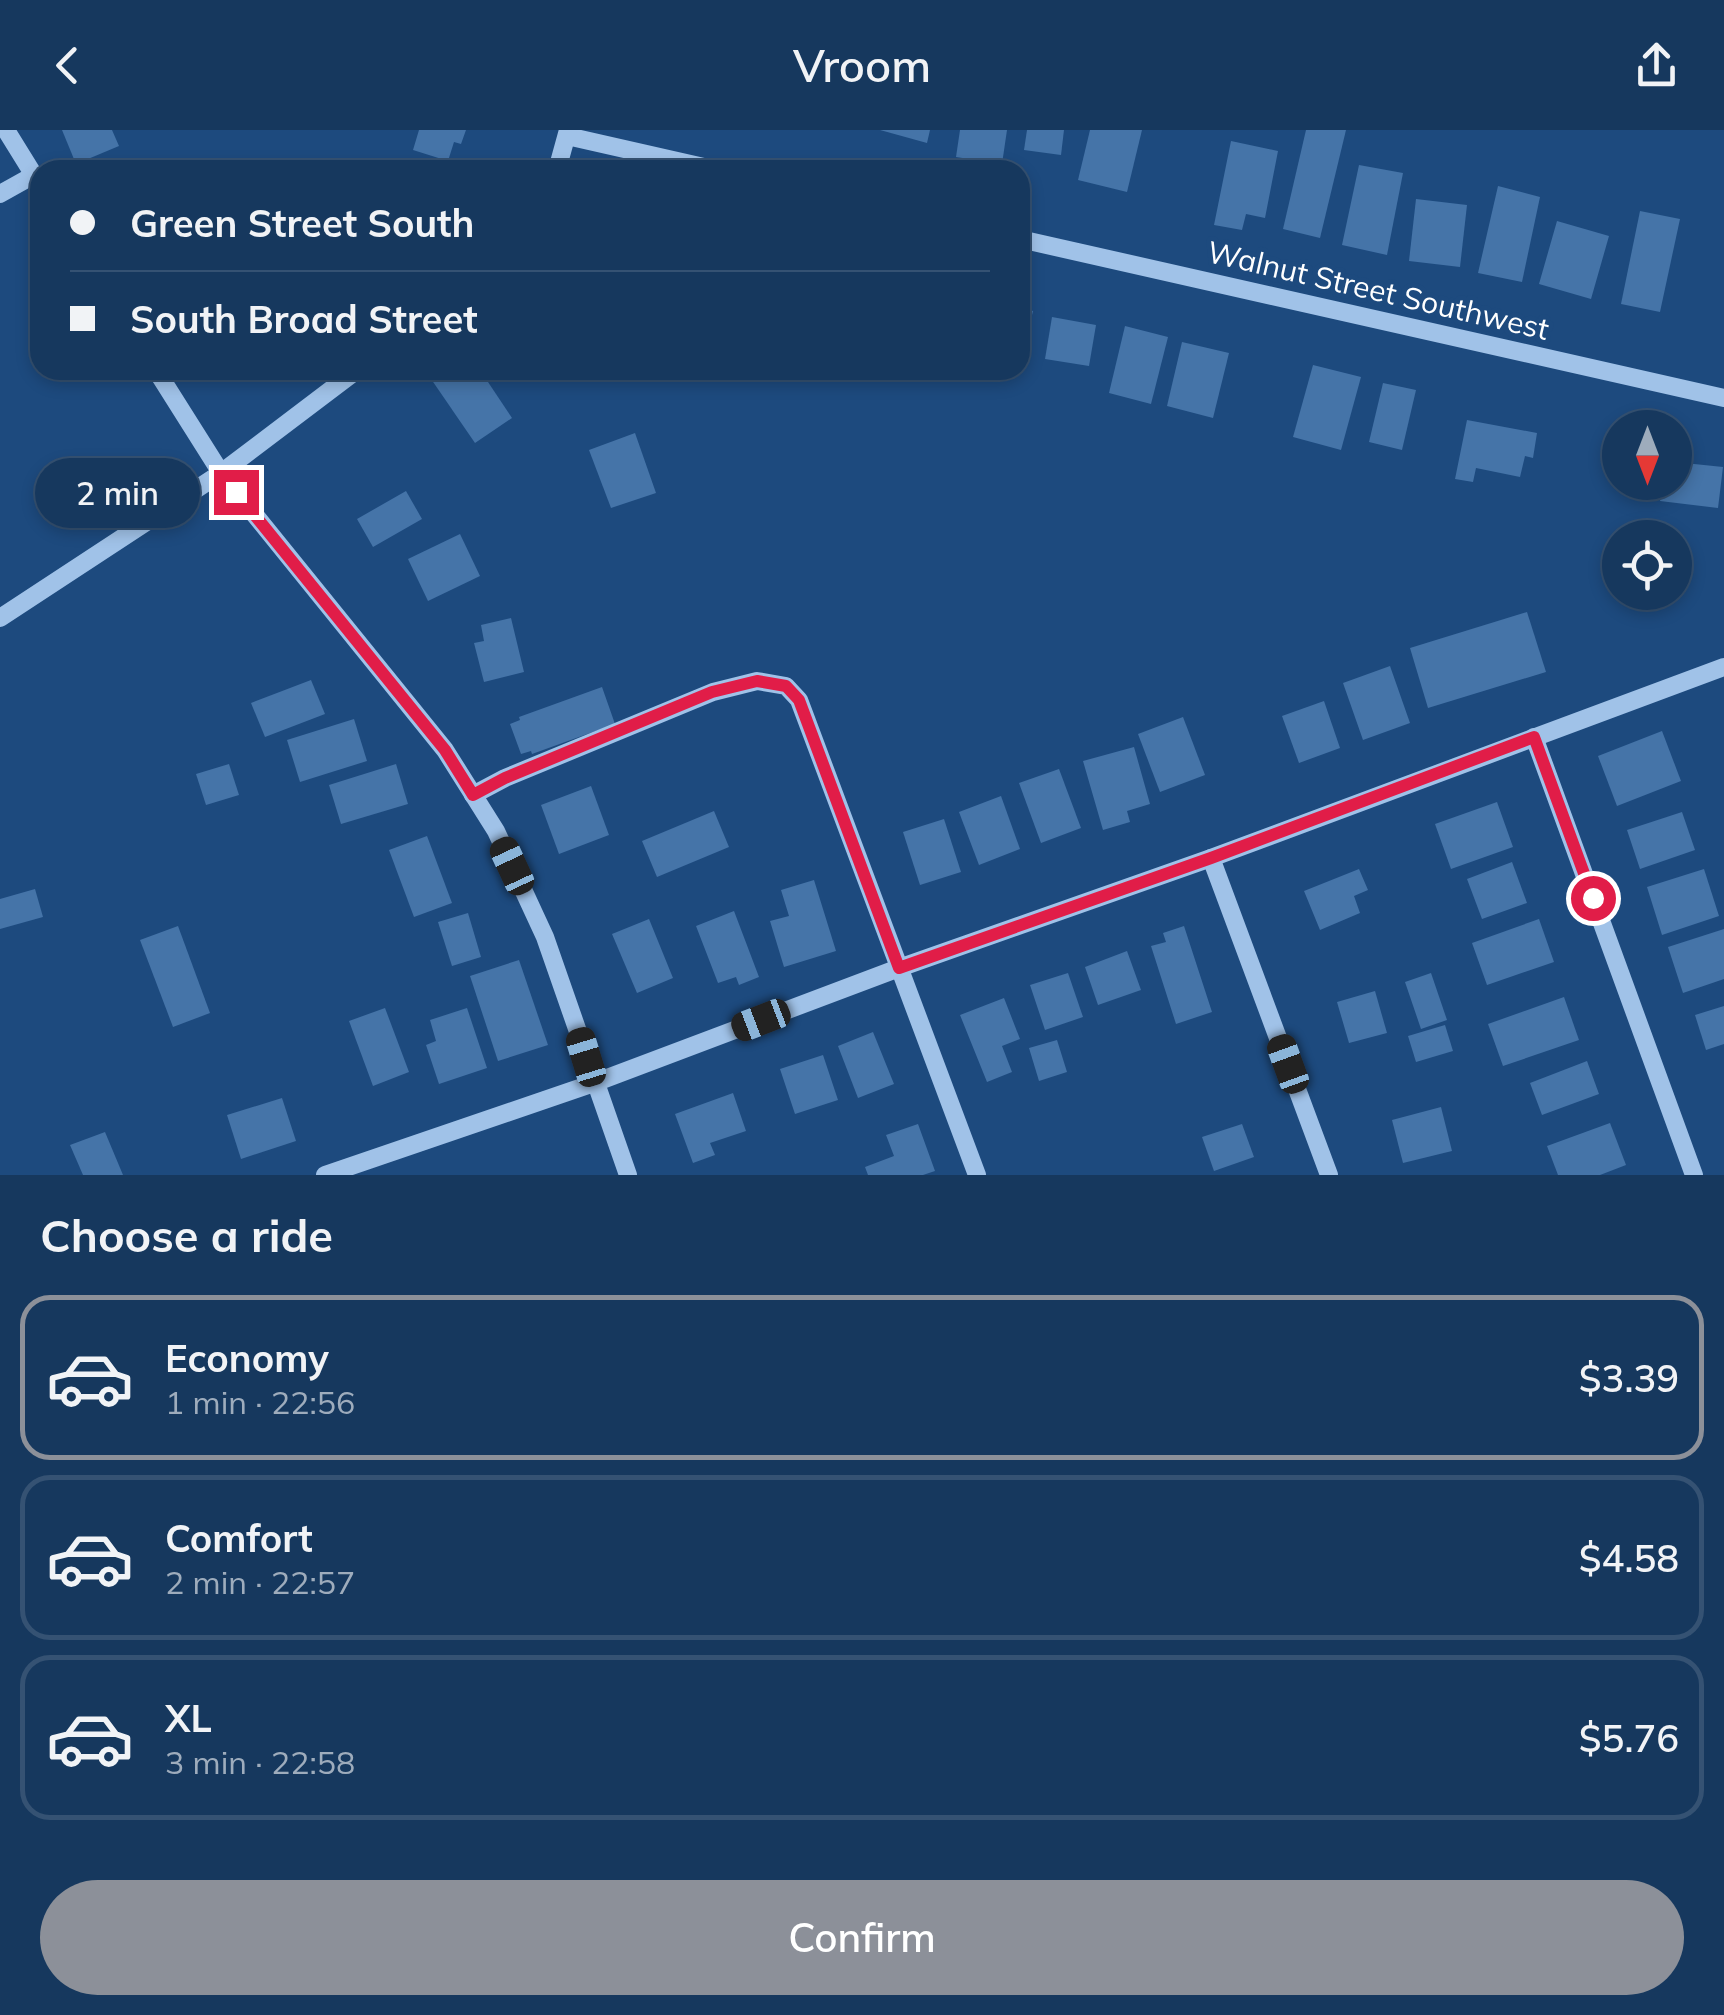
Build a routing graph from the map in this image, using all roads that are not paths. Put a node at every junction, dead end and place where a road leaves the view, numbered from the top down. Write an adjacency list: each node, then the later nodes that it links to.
1 (6, 130): 5 (street)
2 (568, 133): 3 (street); 4 (street)
3 (560, 160)
4 (677, 160)
5 (30, 169)
6 (30, 183): 7 (street)
7 (0, 194)
8 (1030, 241): 11 (street, Walnut Street Southwest)
9 (162, 380): 12 (street)
10 (343, 380): 12 (street)
11 (1724, 398)
12 (220, 473): 13 (street); 16 (street)
13 (0, 618)
14 (1724, 667): 15 (street)
15 (1534, 737): 17 (street); 24 (street)
16 (473, 795): 18 (street); 19 (street)
17 (1211, 858): 18 (street); 23 (street)
18 (899, 968): 19 (street); 22 (street)
19 (594, 1083): 20 (street); 21 (street)
20 (325, 1175)
21 (628, 1175)
22 (977, 1175)
23 (1329, 1175)
24 (1694, 1175)

